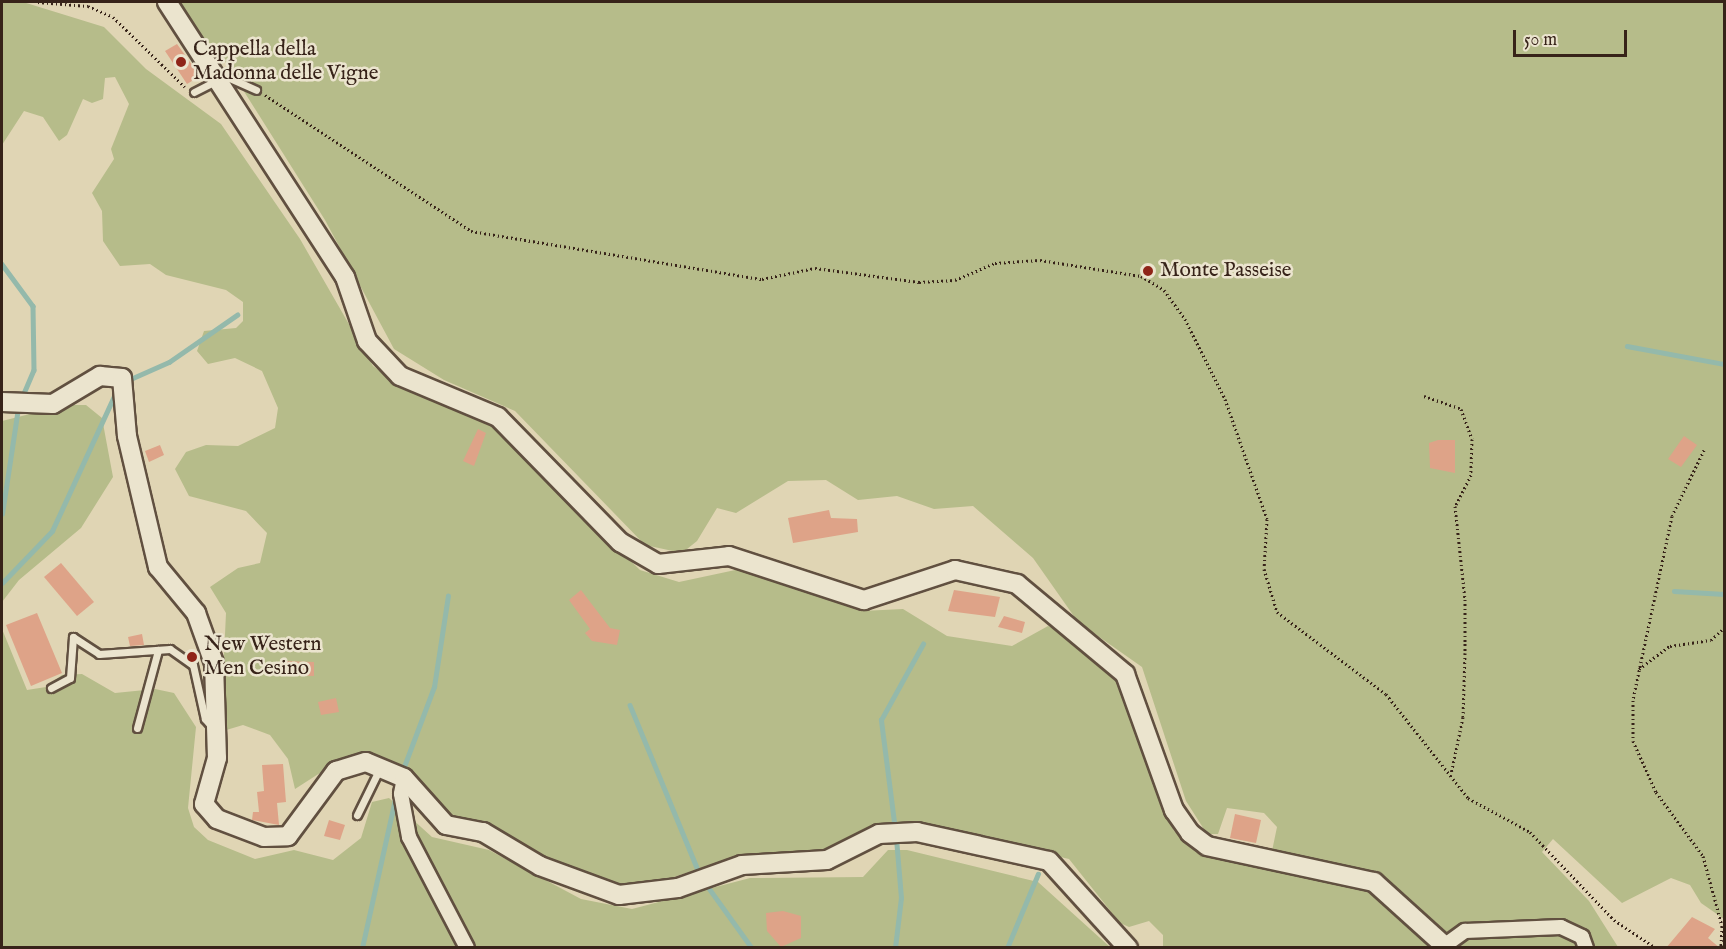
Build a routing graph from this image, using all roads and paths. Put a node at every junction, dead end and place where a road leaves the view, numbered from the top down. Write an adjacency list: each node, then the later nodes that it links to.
1 (38, 2): 5 (path)
2 (166, 2): 3 (street)
3 (217, 78): 4 (lane); 5 (lane); 19 (street)
4 (256, 90): 16 (path)
5 (194, 92)
6 (1424, 396): 16 (path)
7 (2, 402): 14 (street)
8 (1704, 450): 11 (path)
9 (1725, 628): 11 (path)
10 (158, 650): 12 (lane); 13 (lane); 14 (lane)
11 (1639, 669): 24 (path)
12 (51, 688)
13 (137, 728)
14 (215, 730): 15 (street)
15 (381, 766): 17 (street); 18 (lane)
16 (1451, 774): 23 (path)
17 (404, 778): 20 (street); 21 (street)
18 (357, 815)
19 (1446, 947): 22 (street)
20 (467, 948)
21 (1128, 948)
22 (1586, 948)
23 (1656, 948)
24 (1720, 948)

